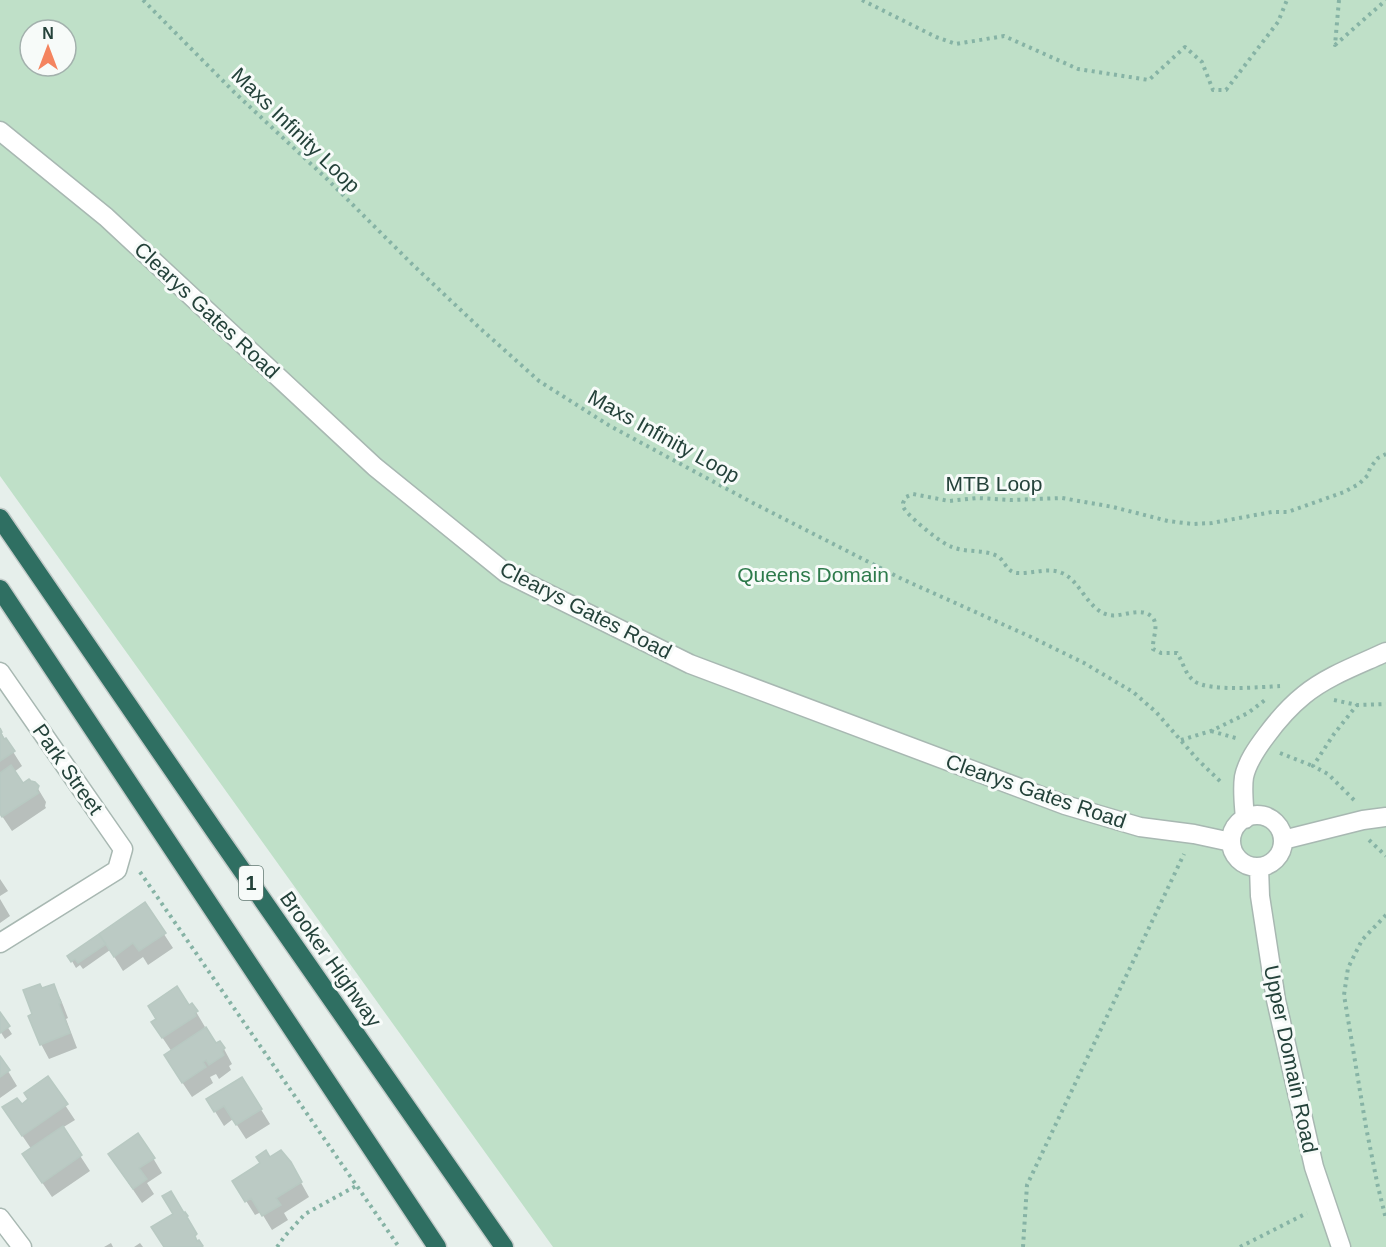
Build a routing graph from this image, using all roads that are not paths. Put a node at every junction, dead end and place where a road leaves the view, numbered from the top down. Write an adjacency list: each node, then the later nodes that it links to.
1 (0, 131): 9 (street, Clearys Gates Road)
2 (0, 519): 15 (highway, Brooker Highway / 1)
3 (0, 589): 14 (highway, 1)
4 (1386, 652): 7 (street)
5 (0, 672): 11 (street, Park Street)
6 (1386, 817): 8 (street)
7 (1245, 819): 8 (street); 9 (street)
8 (1283, 840): 10 (street)
9 (1231, 842): 10 (street)
10 (1259, 867): 16 (street, Upper Domain Road)
11 (0, 943)
12 (0, 1218): 13 (street)
13 (22, 1247)
14 (437, 1247)
15 (504, 1247)
16 (1341, 1247)

